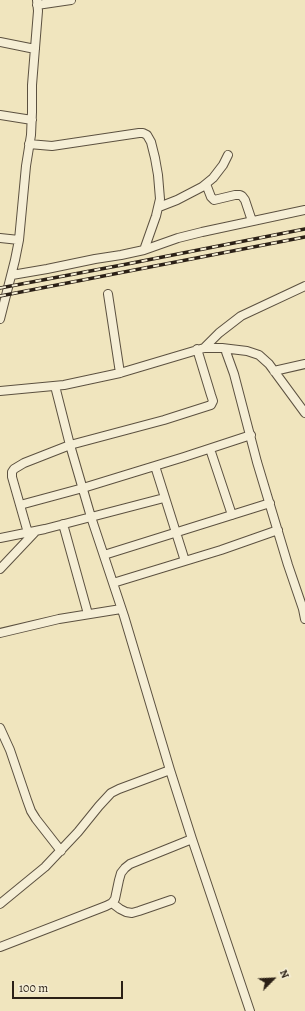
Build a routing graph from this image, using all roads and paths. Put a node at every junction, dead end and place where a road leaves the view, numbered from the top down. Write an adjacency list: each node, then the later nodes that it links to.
1 (71, 0): 2 (street)
2 (37, 2): 4 (street)
3 (0, 42): 4 (street)
4 (35, 49): 6 (street)
5 (0, 115): 6 (street)
6 (32, 120): 7 (street)
7 (29, 144): 10 (street); 14 (street)
8 (228, 155): 9 (street)
9 (206, 184): 10 (street); 12 (street)
10 (158, 207): 15 (street)
11 (305, 210): 12 (street)
12 (252, 221): 15 (street)
13 (0, 238): 14 (street)
14 (19, 240): 16 (street)
15 (144, 250): 16 (street)
16 (12, 274): 19 (street)
17 (305, 286): 20 (street)
18 (108, 294): 24 (street)
19 (0, 319)
20 (200, 349): 21 (street); 24 (street); 29 (street)
21 (225, 349): 23 (street); 28 (street)
22 (305, 364): 23 (street)
23 (274, 371): 27 (street)
24 (120, 373): 25 (street)
25 (55, 386): 26 (street); 29 (street)
26 (0, 391)
27 (305, 413)
28 (251, 435): 30 (street); 34 (street)
29 (70, 445): 32 (street); 35 (street)
30 (210, 448): 31 (street); 36 (street)
31 (155, 466): 32 (street); 33 (street)
32 (83, 488): 35 (street); 37 (street)
33 (164, 498): 37 (street); 41 (street)
34 (270, 503): 36 (street); 39 (street)
35 (20, 505): 40 (street)
36 (232, 515): 41 (street)
37 (91, 517): 38 (street); 43 (street)
38 (63, 524): 40 (street); 49 (street)
39 (278, 530): 44 (street); 47 (street)
40 (32, 532): 42 (street); 45 (street)
41 (176, 533): 43 (street); 44 (street)
42 (0, 538)
43 (104, 555): 46 (street)
44 (185, 561): 46 (street)
45 (0, 569)
46 (113, 583): 48 (street)
47 (304, 608): 50 (street)
48 (121, 609): 49 (street); 53 (street)
49 (88, 614): 51 (street)
50 (305, 619)
51 (0, 633)
52 (0, 728): 55 (street)
53 (170, 770): 54 (street); 55 (street)
54 (192, 839): 57 (street); 60 (street)
55 (61, 851): 58 (street)
56 (171, 900): 57 (street)
57 (112, 903): 59 (street)
58 (0, 904)
59 (0, 947)
60 (250, 1011)

